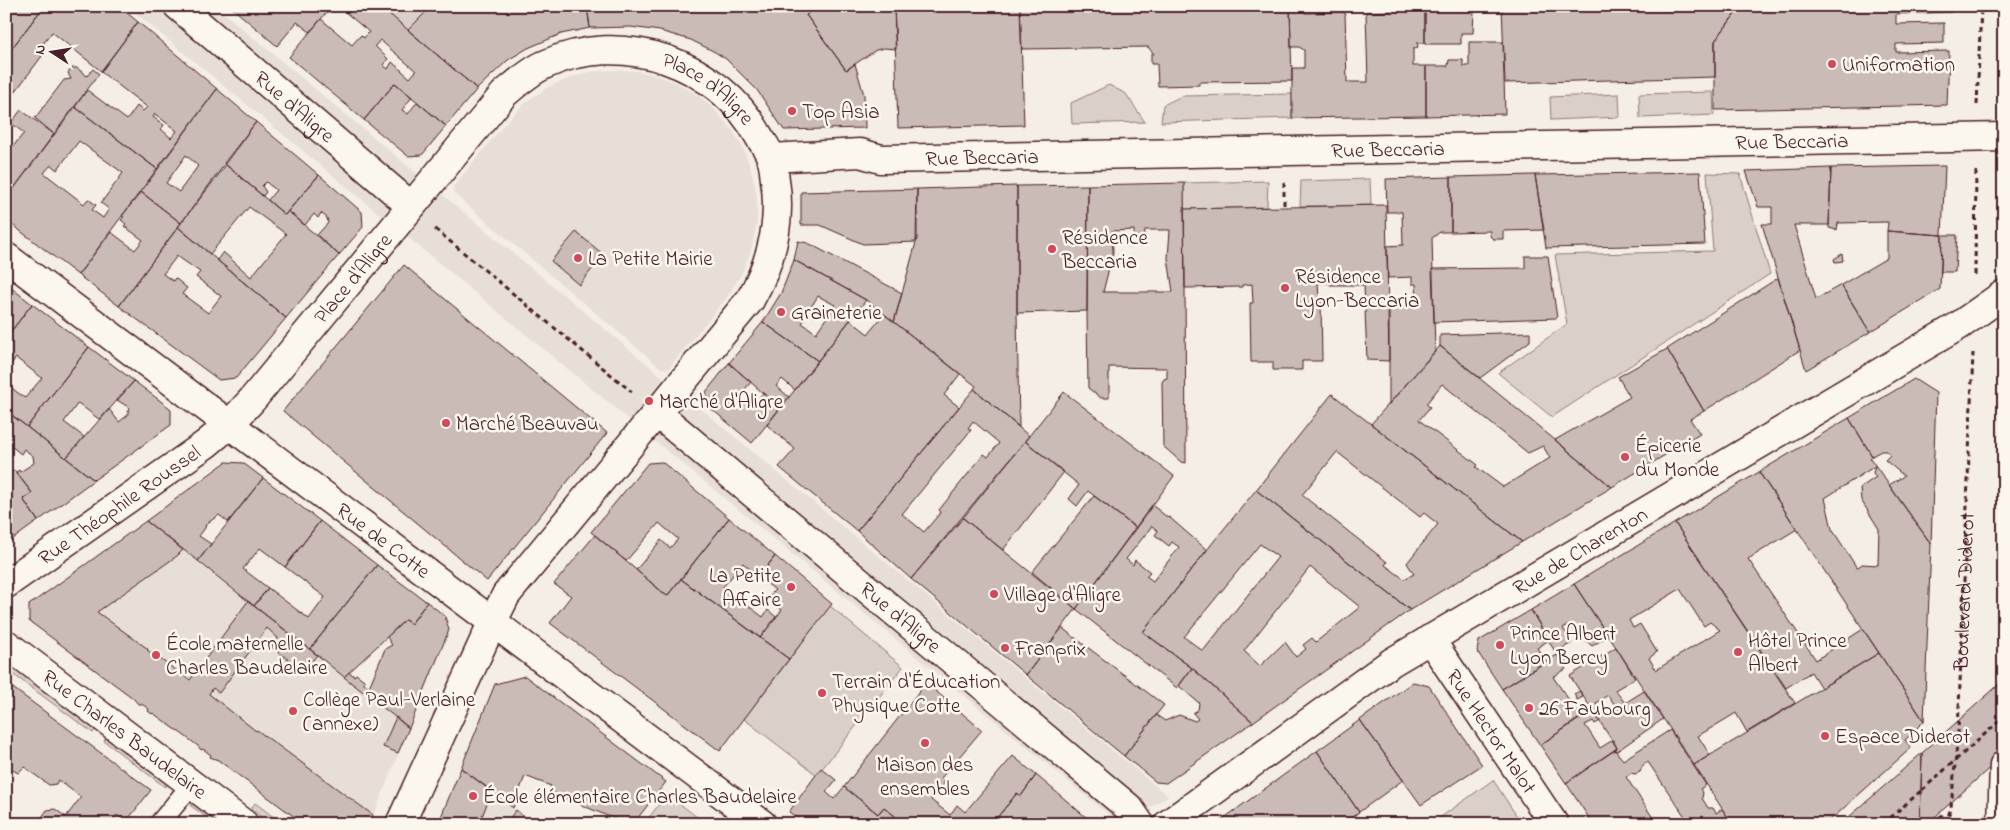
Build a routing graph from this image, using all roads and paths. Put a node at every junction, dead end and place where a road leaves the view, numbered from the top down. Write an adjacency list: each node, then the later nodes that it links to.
1 (178, 6): 9 (street, Rue d'Aligre)
2 (1981, 6): 3 (path)
3 (1977, 106)
4 (2004, 137): 5 (street, Rue Beccaria)
5 (771, 158): 9 (street, Place d'Aligre); 14 (street, Place d'Aligre)
6 (1976, 158): 11 (path)
7 (1284, 179): 8 (path)
8 (1284, 207)
9 (420, 215): 14 (path); 15 (street, Place d'Aligre)
10 (6, 257): 15 (street, Rue de Cotte)
11 (1975, 282)
12 (2004, 294): 18 (street, Rue de Charenton)
13 (1973, 357): 33 (path, Boulevard Diderot)
14 (647, 404): 17 (street, Place d'Aligre); 28 (street, Rue d'Aligre)
15 (230, 424): 16 (street, Rue Théophile Roussel); 17 (street, Rue de Cotte)
16 (6, 584)
17 (493, 621): 26 (street, Place d'Aligre); 27 (street, Rue de Cotte)
18 (1430, 639): 29 (street, Rue de Charenton); 30 (street, Rue Hector Malot)
19 (6, 644): 22 (street, Rue Charles Baudelaire)
20 (2004, 717): 31 (path, bridge)
21 (2004, 765): 34 (street)
22 (192, 784): 24 (lane); 25 (street, Rue Charles Baudelaire)
23 (1945, 813): 32 (path)
24 (159, 824)
25 (244, 824)
26 (400, 824)
27 (762, 824)
28 (1140, 824)
29 (1168, 824)
30 (1554, 824)
31 (1883, 824)
32 (1932, 824)
33 (1946, 824)
34 (2002, 824)

